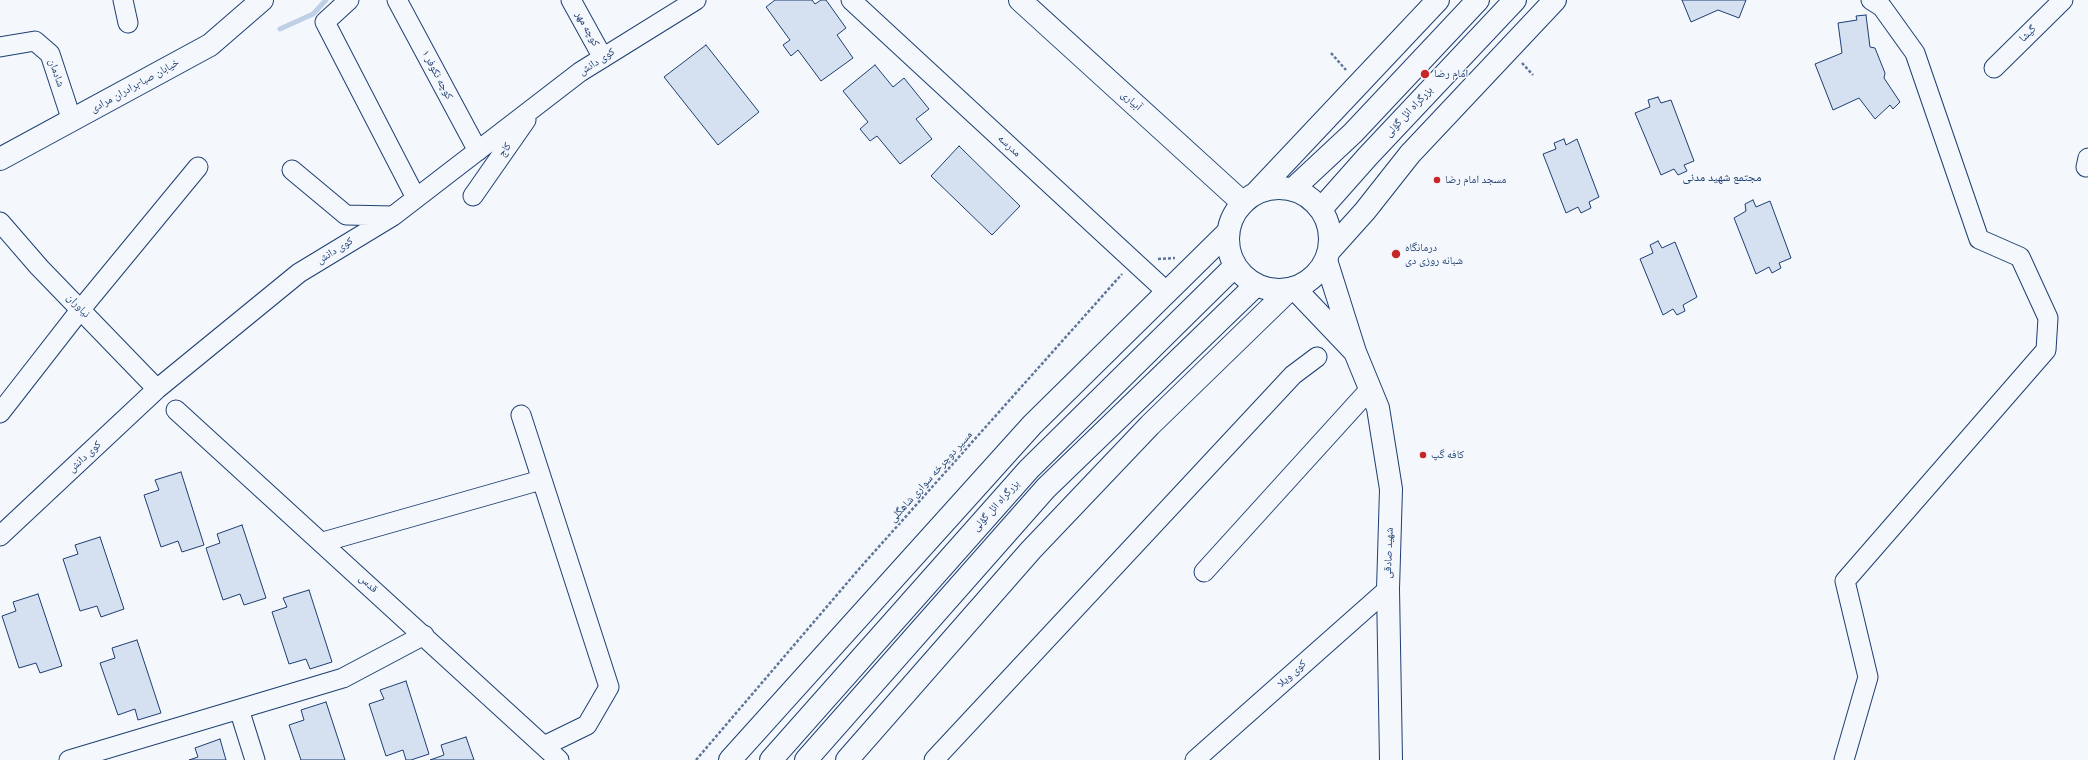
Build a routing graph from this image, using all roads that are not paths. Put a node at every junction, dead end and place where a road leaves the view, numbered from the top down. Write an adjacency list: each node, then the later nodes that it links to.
1 (123, 0): 15 (street)
2 (262, 0): 20 (main road, خیابان صبا-برادران مرادی)
3 (349, 0): 27 (street)
4 (397, 0): 21 (street, کوچه نکوفر ۱)
5 (571, 0): 17 (street, کوچه مهر)
6 (696, 0): 17 (street, کوی دانش)
7 (851, 0): 37 (street, مدرسه)
8 (1020, 0): 28 (main road, آبیاری)
9 (1438, 0): 28 (main road)
10 (1478, 0): 25 (main road)
11 (1515, 0): 29 (main road, بزرگراه ائل گؤلی)
12 (1555, 0): 33 (main road)
13 (1871, 0): 64 (street)
14 (2063, 0): 18 (street, گیشا)
15 (128, 23)
16 (0, 47): 20 (street, شادمان)
17 (603, 58): 19 (street, کوی دانش)
18 (1994, 68)
19 (537, 105): 21 (street, کوی دانش); 26 (street, کاج)
20 (72, 121): 22 (main road, خیابان صبا-برادران مرادی)
21 (478, 151): 27 (street, کوی دانش)
22 (0, 159)
23 (198, 167): 38 (street)
24 (292, 170): 30 (street)
25 (1293, 189): 28 (main road); 29 (main road)
26 (473, 196)
27 (416, 198): 30 (street, کوی دانش)
28 (1250, 198): 32 (main road)
29 (1321, 209): 33 (main road)
30 (393, 216): 42 (street, کوی دانش)
31 (0, 222): 38 (street, نیاوران)
32 (1228, 232): 34 (main road); 37 (main road)
33 (1328, 255): 36 (main road); 39 (main road, شهید صادقی)
34 (1235, 266): 35 (main road); 58 (main road, بزرگراه ائل گؤلی)
35 (1256, 285): 36 (main road); 59 (main road)
36 (1292, 289): 39 (main road, شهید صادقی); 60 (main road)
37 (1166, 292): 57 (main road)
38 (81, 309): 42 (street, نیاوران); 44 (street)
39 (1355, 352): 41 (main road, شهید صادقی)
40 (1317, 357): 61 (street)
41 (1370, 389): 49 (street); 50 (main road, شهید صادقی)
42 (157, 390): 47 (street, کوی دانش)
43 (176, 410): 48 (street, قدس)
44 (0, 413)
45 (521, 416): 46 (street)
46 (542, 480): 48 (street); 53 (street)
47 (0, 536)
48 (323, 542): 51 (street, قدس)
49 (1204, 572)
50 (1388, 589): 62 (street, کوی ویلا); 63 (main road, شهید صادقی)
51 (424, 635): 52 (street); 53 (street, قدس)
52 (239, 709): 54 (street); 55 (street)
53 (544, 746): 56 (street, قدس)
54 (69, 760)
55 (255, 760)
56 (559, 760)
57 (730, 760)
58 (771, 760)
59 (806, 760)
60 (847, 760)
61 (934, 760)
62 (1195, 760)
63 (1391, 760)
64 (1844, 760)

